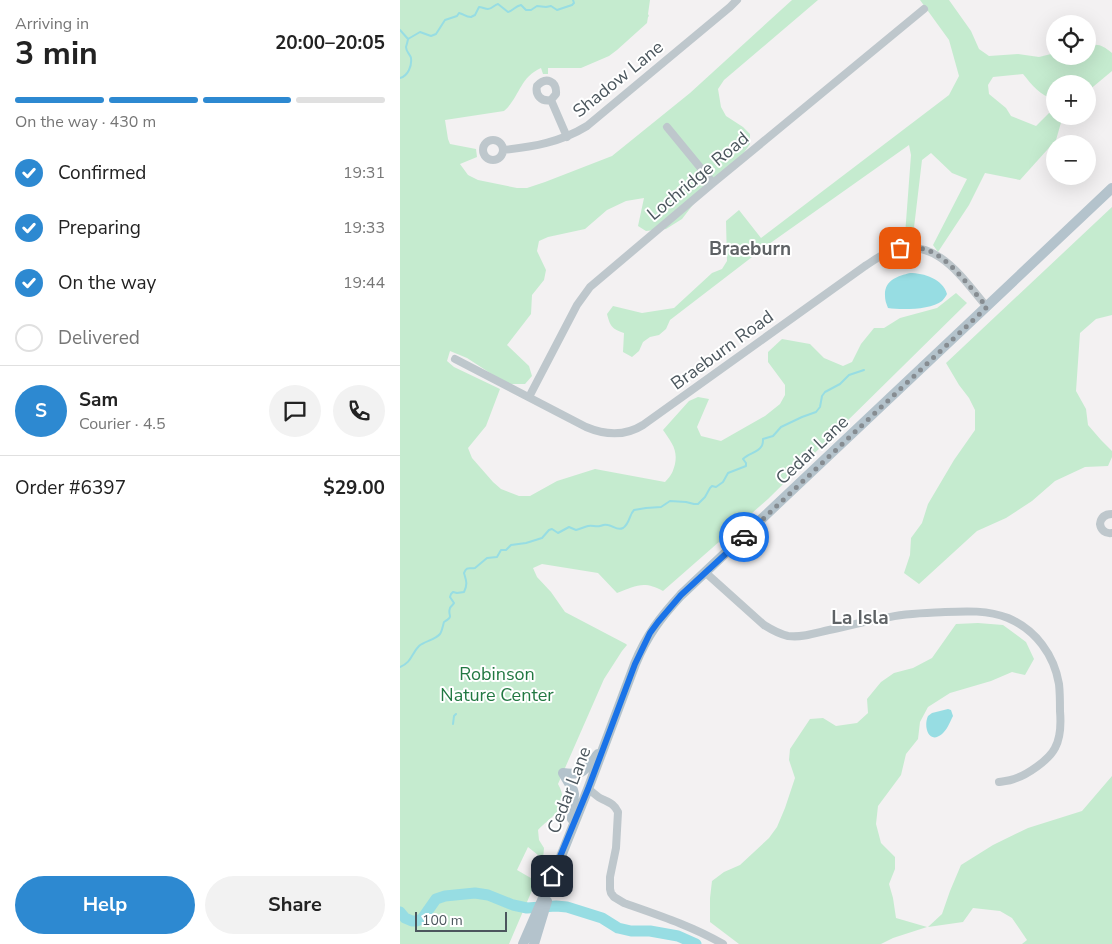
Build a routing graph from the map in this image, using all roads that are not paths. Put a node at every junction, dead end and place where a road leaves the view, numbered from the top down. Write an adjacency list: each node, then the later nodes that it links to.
1 (737, 0): 5 (street, Shadow Lane)
2 (924, 9): 7 (street, Lochridge Road)
3 (551, 100): 5 (street)
4 (667, 127): 7 (street)
5 (567, 137): 6 (street, Shadow Lane)
6 (503, 150)
7 (713, 183): 11 (street, Lochridge Road)
8 (1112, 188): 9 (main road, Cedar Lane)
9 (987, 307): 11 (street, Braeburn Road); 14 (main road, Cedar Lane)
10 (455, 359): 11 (street, Braeburn Road)
11 (529, 397)
12 (1112, 514): 13 (street)
13 (1112, 533)
14 (706, 572): 15 (main road, Cedar Lane); 16 (street)
15 (603, 749): 17 (main road, Cedar Lane); 18 (main road)
16 (999, 782)
17 (588, 789): 18 (main road, Cedar Lane); 22 (street)
18 (572, 830): 19 (main road, Cedar Lane)
19 (534, 927): 20 (main road, Cedar Lane); 21 (main road, Cedar Lane)
20 (523, 944)
21 (534, 944)
22 (723, 944)

